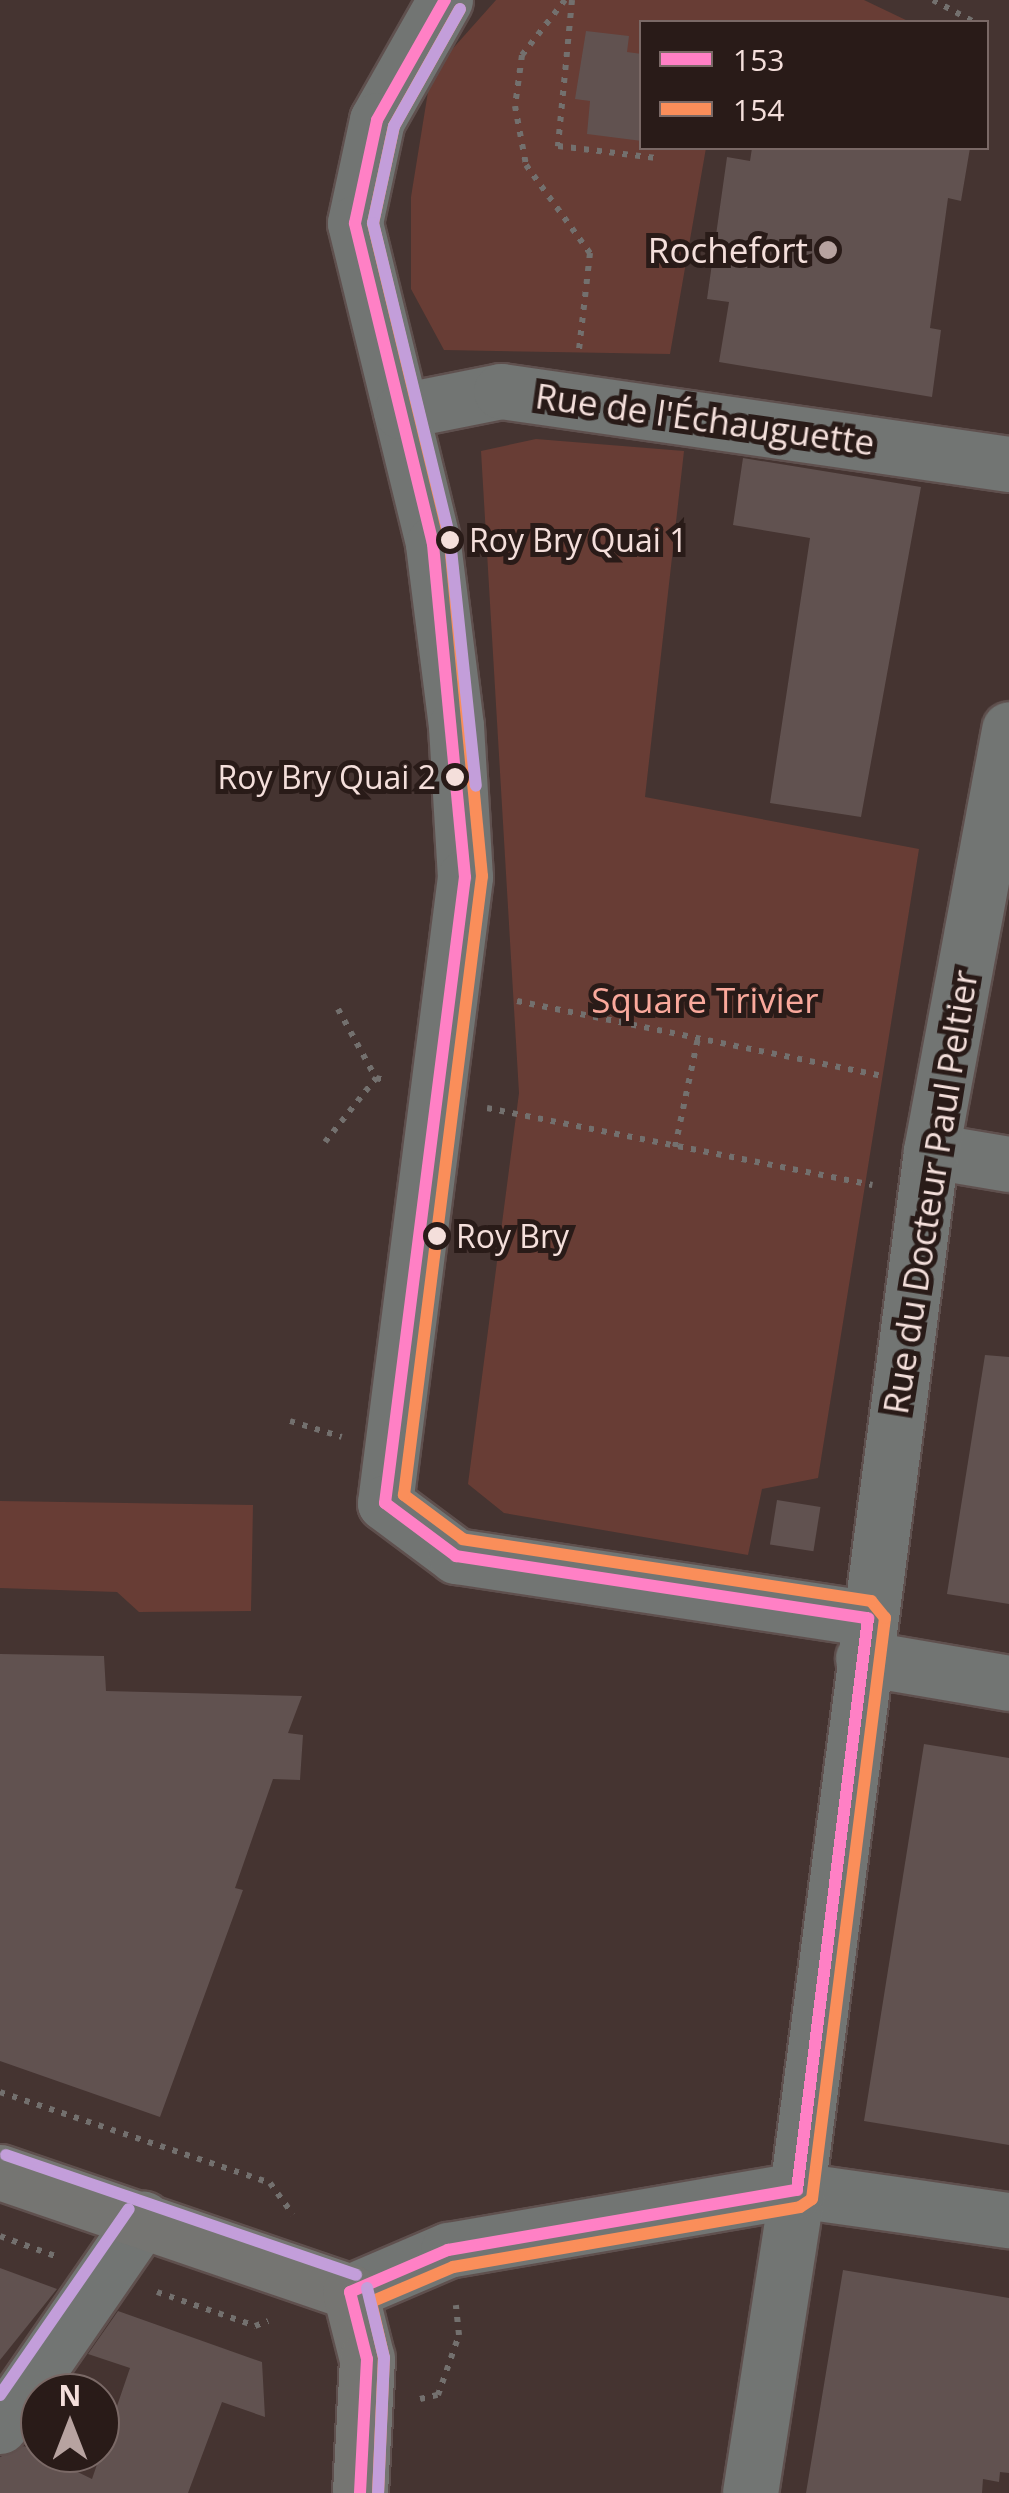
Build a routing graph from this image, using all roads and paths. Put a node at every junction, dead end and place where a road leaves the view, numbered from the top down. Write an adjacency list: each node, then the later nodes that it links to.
1 (446, 0): 7 (street)
2 (568, 0): 5 (path); 6 (path)
3 (933, 0): 4 (path)
4 (970, 20)
5 (656, 158)
6 (575, 398): 7 (street, Rue de l'Échauguette); 8 (street, Rue de l'Échauguette)
7 (401, 411): 15 (street)
8 (1009, 464)
9 (1009, 728): 19 (street, Rue du Docteur Paul Peltier)
10 (517, 1001): 12 (path)
11 (338, 1009): 14 (path)
12 (698, 1038): 13 (path); 18 (path)
13 (882, 1076)
14 (376, 1078): 15 (path); 17 (path)
15 (437, 1094): 22 (street)
16 (517, 1116): 18 (path)
17 (326, 1142)
18 (675, 1147): 21 (path)
19 (931, 1151): 20 (street); 22 (street, Rue du Docteur Paul Peltier)
20 (1009, 1164)
21 (865, 1184)
22 (866, 1638): 23 (street); 25 (street, Rue du Docteur Paul Peltier)
23 (1009, 1683)
24 (0, 2172): 26 (main road)
25 (797, 2190): 27 (street); 28 (street); 33 (street, Rue du Docteur Paul Peltier)
26 (143, 2219): 29 (main road); 31 (street)
27 (1009, 2220)
28 (448, 2250): 29 (street); 30 (path)
29 (350, 2292): 30 (main road)
30 (368, 2405): 32 (main road)
31 (0, 2426)
32 (360, 2493)
33 (750, 2493)

